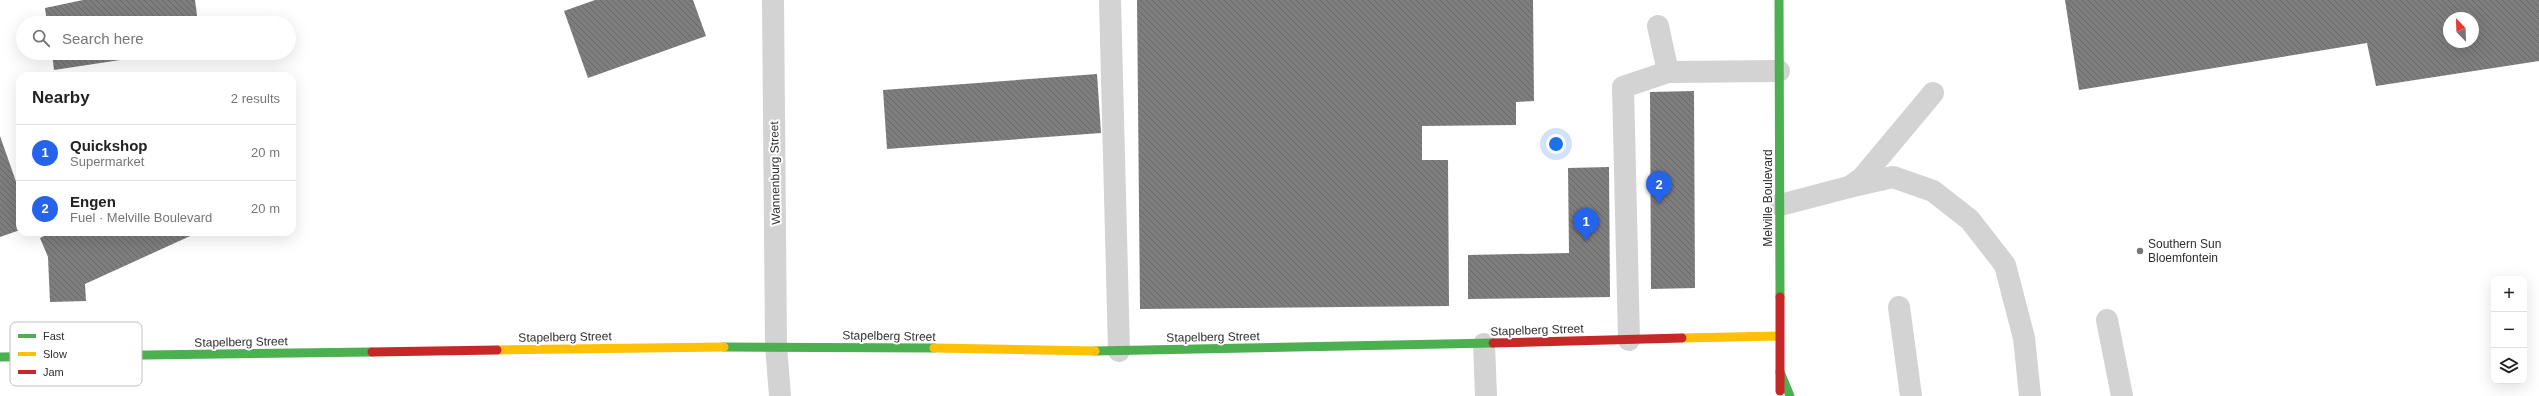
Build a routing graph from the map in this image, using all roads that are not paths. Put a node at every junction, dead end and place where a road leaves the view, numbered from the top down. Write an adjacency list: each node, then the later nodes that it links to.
1 (773, 0): 15 (street, Wannenburg Street)
2 (1110, 0): 16 (street)
3 (1779, 0): 5 (main road, Melville Boulevard)
4 (1658, 26): 6 (street)
5 (1779, 71): 6 (street); 9 (main road, Melville Boulevard)
6 (1668, 72): 13 (street)
7 (1933, 93): 8 (street)
8 (1849, 187): 9 (street); 26 (street)
9 (1780, 205): 12 (main road, Melville Boulevard)
10 (1899, 307): 25 (street)
11 (2107, 320): 27 (street)
12 (1779, 336): 13 (main road, Stapelberg Street); 20 (main road, Melville Boulevard)
13 (1629, 340): 14 (main road, Stapelberg Street)
14 (1484, 344): 16 (main road, Stapelberg Street); 22 (street)
15 (776, 346): 16 (main road, Stapelberg Street); 17 (main road, Stapelberg Street); 21 (street, Wannenburg Street)
16 (1119, 351)
17 (142, 356)
18 (0, 358): 19 (main road, Stapelberg Street)
19 (10, 358)
20 (1780, 372): 23 (main road, Melville Boulevard); 24 (main road)
21 (780, 396)
22 (1486, 396)
23 (1780, 396)
24 (1790, 396)
25 (1911, 396)
26 (2030, 396)
27 (2122, 396)

